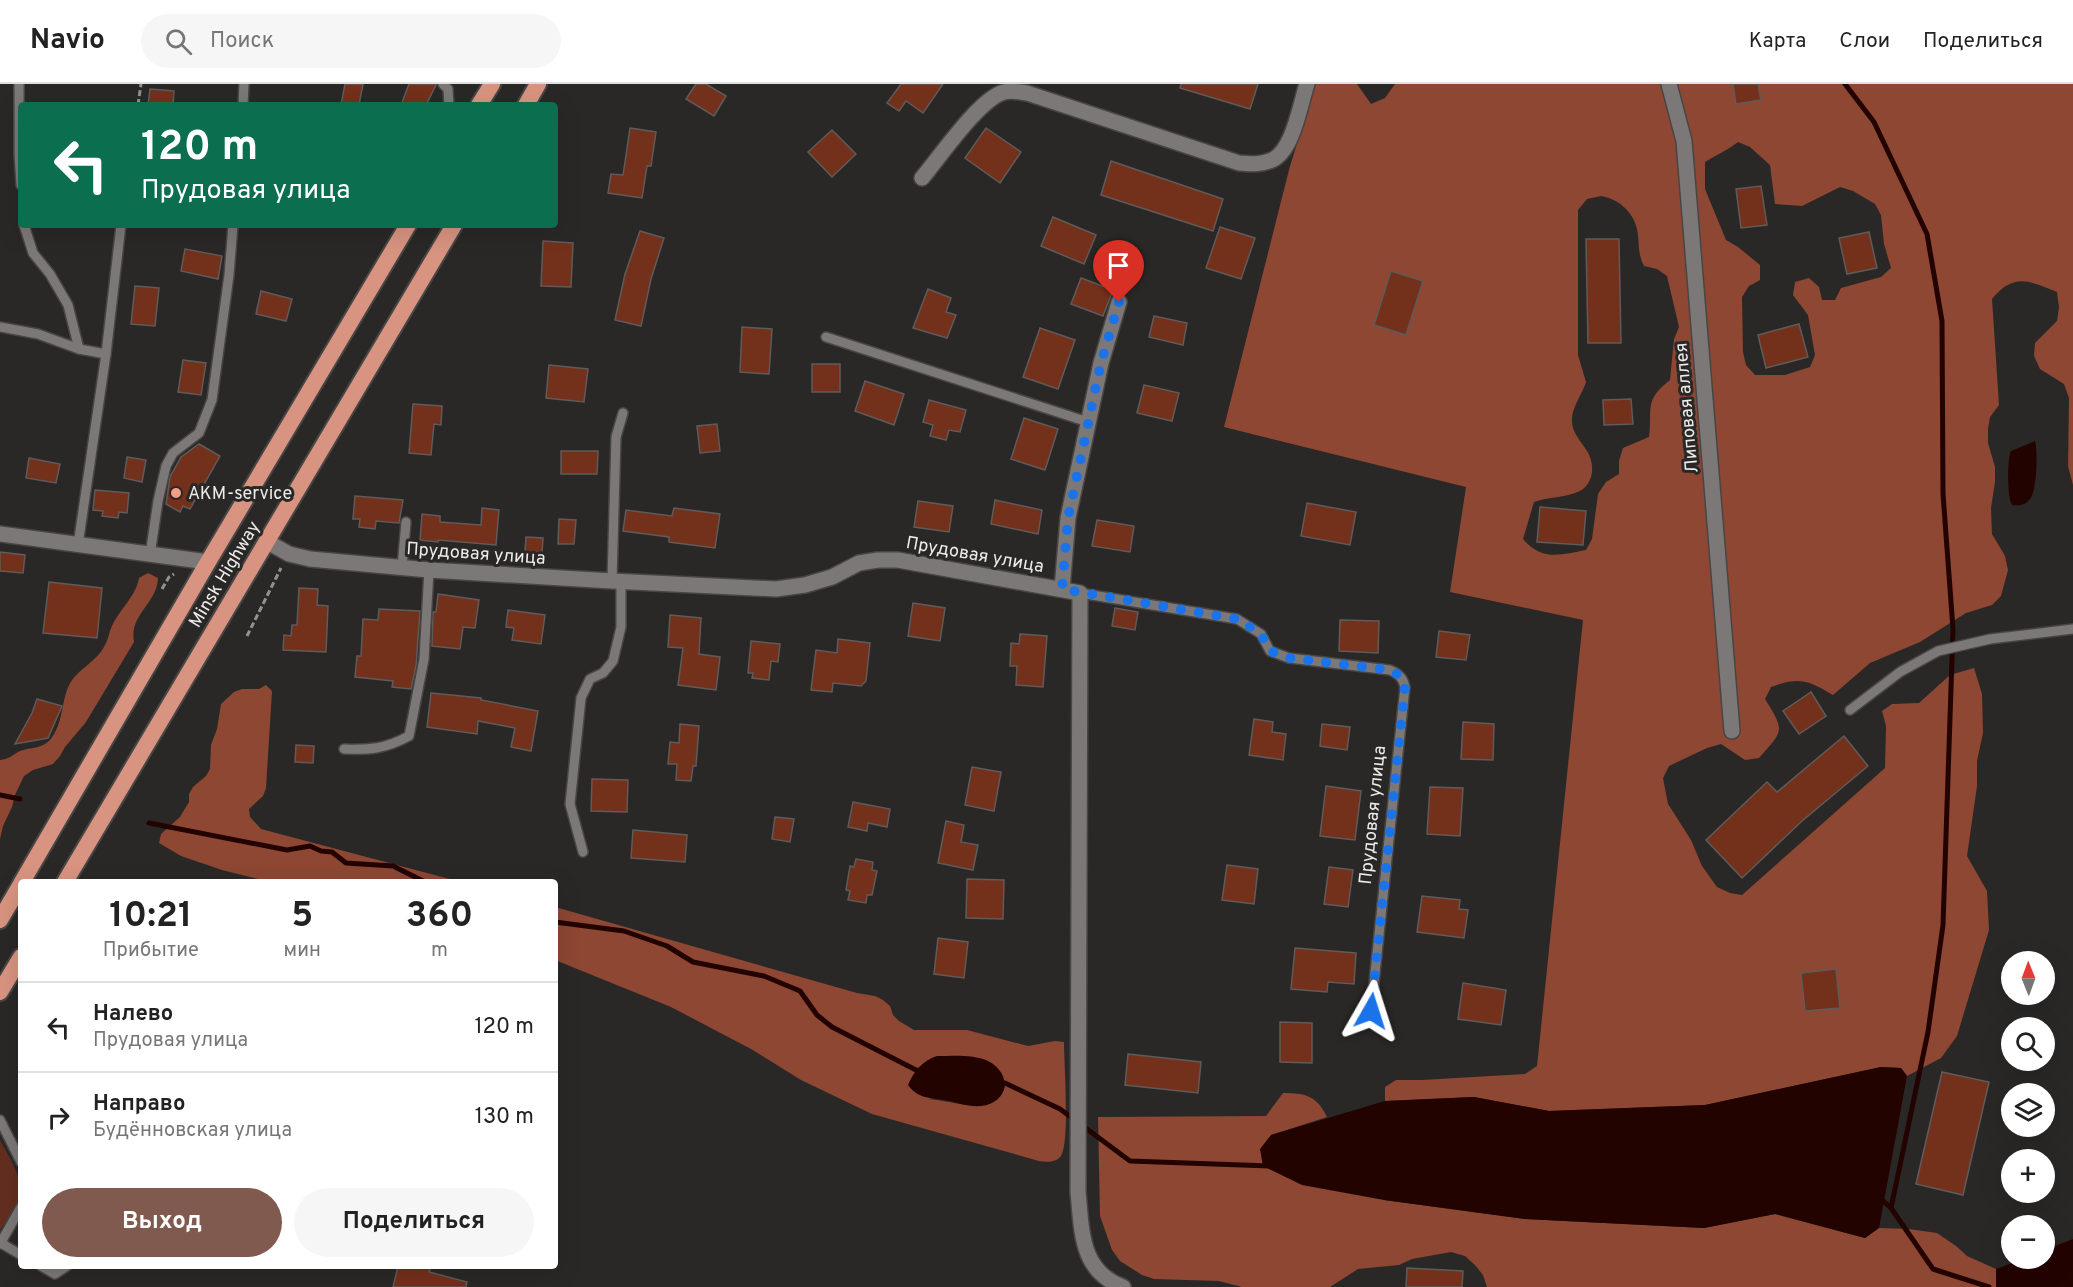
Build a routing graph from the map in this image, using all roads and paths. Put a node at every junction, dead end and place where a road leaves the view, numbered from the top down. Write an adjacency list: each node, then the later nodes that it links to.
1 (19, 84): 9 (lane)
2 (141, 84): 10 (path)
3 (244, 84): 11 (lane)
4 (443, 84): 12 (lane)
5 (492, 84): 13 (highway)
6 (538, 84): 14 (highway)
7 (1306, 84): 15 (street)
8 (1669, 84): 45 (street, Липовая аллея)
9 (19, 102)
10 (138, 102)
11 (243, 102)
12 (449, 102)
13 (481, 102)
14 (528, 102)
15 (922, 178)
16 (25, 228): 24 (lane)
17 (121, 228): 25 (lane)
18 (233, 228): 33 (lane)
19 (406, 228): 34 (highway, Minsk Highway)
20 (452, 228): 30 (highway, Minsk Highway)
21 (1119, 302): 27 (street)
22 (0, 327): 24 (lane)
23 (826, 337): 27 (lane)
24 (79, 349): 25 (lane)
25 (106, 354): 31 (lane)
26 (623, 413): 38 (lane)
27 (1088, 422): 39 (street)
28 (406, 522): 35 (lane)
29 (0, 534): 31 (street)
30 (266, 541): 32 (street, Прудовая улица); 49 (highway, Minsk Highway)
31 (78, 545): 33 (street)
32 (289, 554): 35 (street, Прудовая улица); 43 (path)
33 (150, 555): 34 (street)
34 (208, 562): 48 (highway, Minsk Highway)
35 (402, 567): 36 (street, Прудовая улица)
36 (429, 570): 38 (street, Прудовая улица); 46 (lane)
37 (178, 571): 40 (path)
38 (617, 581): 39 (street, Прудовая улица); 47 (lane)
39 (1062, 589): 41 (street, Прудовая улица)
40 (162, 590)
41 (1080, 593): 54 (lane, Прудовая улица); 62 (street)
42 (2073, 629): 44 (lane)
43 (247, 636)
44 (1850, 710)
45 (1732, 731)
46 (344, 749)
47 (583, 852)
48 (24, 879)
49 (67, 879)
50 (18, 890): 51 (highway, Minsk Highway)
51 (0, 920)
52 (18, 962): 53 (highway)
53 (0, 992)
54 (1371, 1011)
55 (0, 1120): 56 (lane)
56 (18, 1156)
57 (18, 1213): 58 (lane)
58 (0, 1244): 59 (lane)
59 (18, 1250)
60 (46, 1269): 61 (lane)
61 (63, 1269)
62 (1123, 1287)

